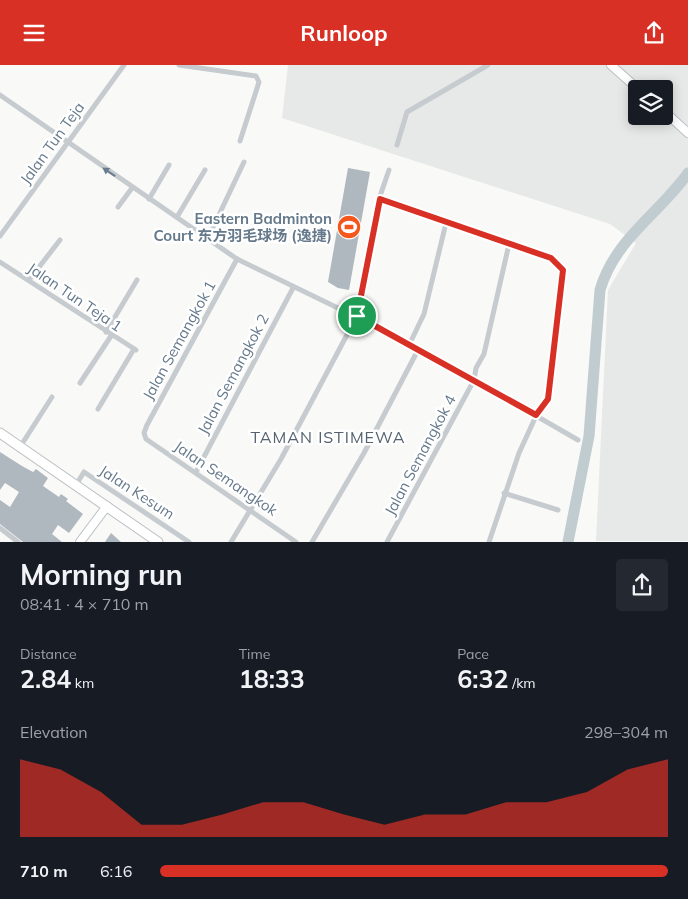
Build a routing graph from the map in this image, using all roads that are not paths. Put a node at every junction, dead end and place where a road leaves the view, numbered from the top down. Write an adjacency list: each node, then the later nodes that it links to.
1 (124, 65): 10 (street, Jalan Tun Teja)
2 (180, 65): 9 (street)
3 (488, 65): 11 (street)
4 (611, 65): 5 (street)
5 (628, 80)
6 (0, 95): 10 (street)
7 (673, 119): 8 (street)
8 (688, 133)
9 (240, 141)
10 (67, 142): 16 (street, one-way to 10); 22 (street, Jalan Tun Teja)
11 (397, 145)
12 (244, 162): 23 (street)
13 (169, 165): 17 (street)
14 (204, 170): 20 (street)
15 (389, 171): 18 (street)
16 (132, 188): 17 (street); 19 (street)
17 (149, 199): 20 (street)
18 (380, 199): 21 (street); 31 (street)
19 (118, 207)
20 (177, 217): 23 (street)
21 (446, 223): 25 (street); 34 (street)
22 (0, 236)
23 (208, 238): 26 (street)
24 (60, 240): 28 (street)
25 (509, 244): 36 (street, Jalan Semangkok 4); 40 (street)
26 (237, 259): 30 (street); 42 (street, Jalan Semangkok 1)
27 (0, 262): 28 (street, Jalan Tun Teja 1)
28 (29, 280): 32 (street, Jalan Tun Teja 1)
29 (137, 280): 32 (street)
30 (293, 288): 31 (street); 45 (street, Jalan Semangkok 2)
31 (357, 316): 34 (street); 49 (street)
32 (106, 332): 33 (street, Jalan Tun Teja 1)
33 (111, 336): 37 (street); 39 (street, Jalan Tun Teja 1)
34 (410, 343): 35 (street)
35 (418, 348): 36 (street); 58 (street)
36 (474, 380): 40 (street); 59 (street, Jalan Semangkok 4)
37 (80, 383)
38 (52, 397): 44 (street)
39 (98, 409)
40 (536, 415): 43 (street); 47 (street)
41 (0, 433): 44 (main road)
42 (144, 433): 45 (street, Jalan Semangkok)
43 (578, 440)
44 (20, 447): 46 (main road)
45 (196, 472): 49 (street, Jalan Semangkok)
46 (76, 485): 48 (main road); 55 (street, Jalan Kesum)
47 (504, 493): 50 (street); 60 (street)
48 (107, 506): 53 (street); 54 (main road)
49 (250, 509): 56 (street); 57 (street, Jalan Semangkok)
50 (558, 511)
51 (0, 529): 52 (street)
52 (18, 541)
53 (80, 541)
54 (158, 541)
55 (189, 541)
56 (231, 541)
57 (296, 541)
58 (312, 541)
59 (387, 541)
60 (489, 541)

